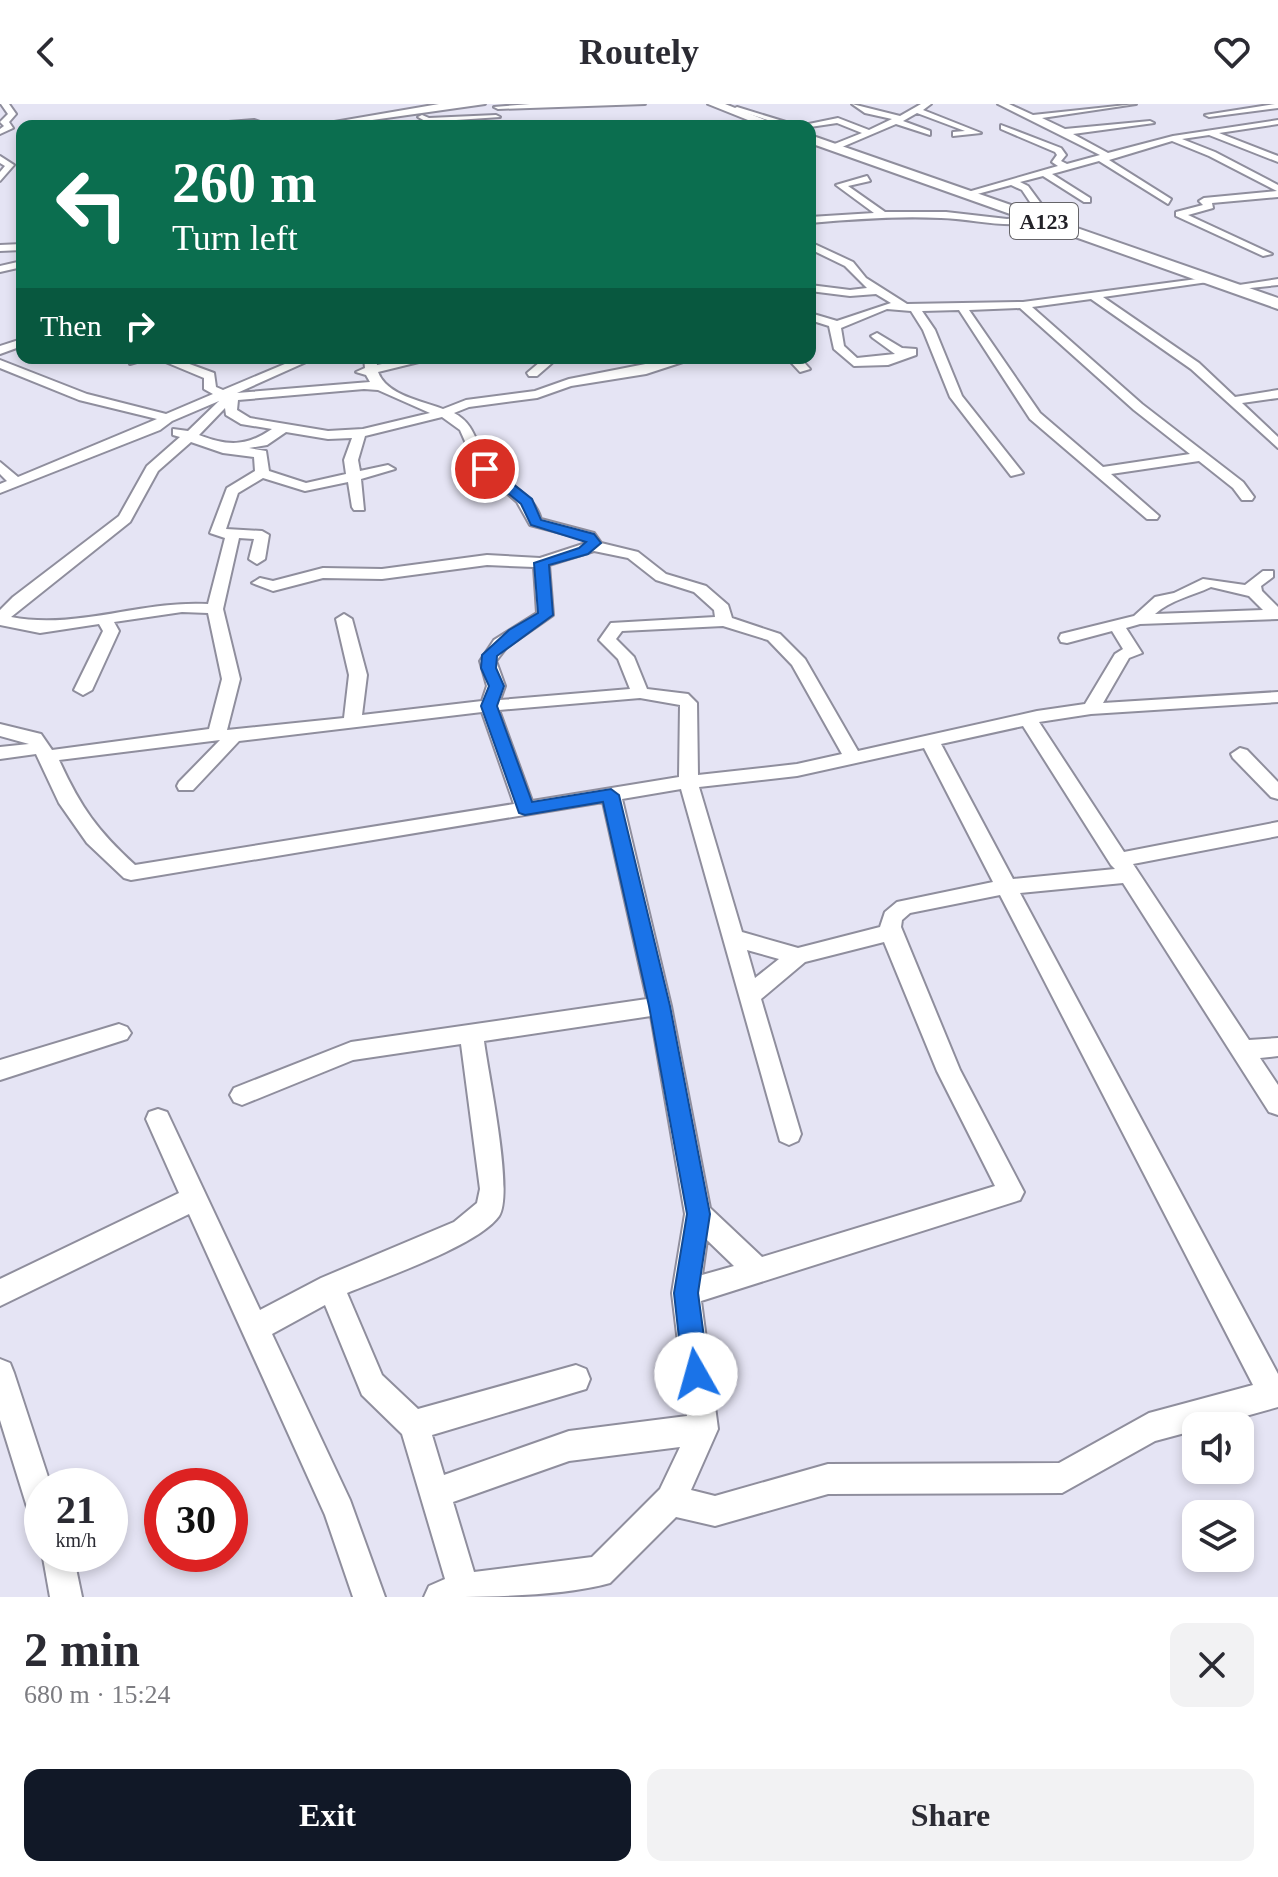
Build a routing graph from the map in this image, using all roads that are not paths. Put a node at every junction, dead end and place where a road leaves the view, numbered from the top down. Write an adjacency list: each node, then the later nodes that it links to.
1 (5, 104): 31 (street)
2 (481, 104): 16 (street)
3 (641, 104): 9 (street)
4 (714, 104): 14 (highway)
5 (856, 104): 21 (street)
6 (927, 104): 15 (street)
7 (1002, 104): 20 (street)
8 (1132, 104): 12 (street)
9 (539, 105): 18 (street)
10 (891, 105): 21 (street)
11 (1047, 105): 17 (street)
12 (1111, 105): 17 (street); 28 (street)
13 (1276, 106): 19 (street)
14 (734, 107): 23 (highway); 24 (street)
15 (917, 110): 21 (street); 30 (street)
16 (408, 111): 18 (street); 22 (street)
17 (1063, 112): 20 (street)
18 (497, 114)
19 (1209, 115)
20 (1033, 117): 33 (street)
21 (897, 119): 32 (street); 34 (street)
22 (352, 120)
23 (761, 120)
24 (771, 120)
25 (1278, 122): 35 (street)
26 (816, 124): 32 (street)
27 (984, 124): 30 (street)
28 (1158, 126): 33 (street); 37 (street)
29 (1004, 127): 44 (street)
30 (975, 131): 36 (street)
31 (0, 132)
32 (867, 132): 38 (street)
33 (1065, 132): 39 (street)
34 (927, 133)
35 (1210, 133): 37 (street); 41 (street)
36 (956, 134)
37 (1178, 138): 39 (street); 49 (street)
38 (816, 144): 50 (highway, A123)
39 (1105, 158): 44 (street); 52 (street)
40 (0, 159): 42 (street)
41 (1278, 159)
42 (10, 165): 43 (street); 46 (street)
43 (16, 165)
44 (1066, 167): 45 (street)
45 (1043, 172): 48 (street); 51 (street)
46 (0, 178)
47 (867, 179): 53 (street)
48 (1010, 181): 50 (street); 54 (street)
49 (1278, 191): 57 (street)
50 (966, 194): 54 (highway, A123)
51 (1087, 200)
52 (1168, 201)
53 (882, 214): 54 (street); 55 (street)
54 (1040, 219): 61 (highway, A123)
55 (816, 220)
56 (816, 249): 58 (street)
57 (1273, 253): 60 (street)
58 (826, 256): 59 (street); 65 (street)
59 (816, 258)
60 (1278, 260)
61 (1208, 279): 63 (highway, A123); 66 (street)
62 (1278, 282): 63 (street)
63 (1231, 287): 67 (highway, A123)
64 (816, 289): 65 (street)
65 (880, 290): 69 (street)
66 (1092, 294): 68 (street); 89 (street)
67 (1278, 304)
68 (1023, 305): 70 (street); 98 (street)
69 (908, 306): 70 (street); 72 (street); 74 (street)
70 (962, 307): 101 (street)
71 (816, 318): 72 (street)
72 (837, 325): 75 (street)
73 (877, 336): 75 (street)
74 (935, 346): 75 (street); 103 (street)
75 (909, 353)
76 (0, 364): 91 (street)
77 (181, 364): 88 (street)
78 (296, 364): 88 (street)
79 (371, 364): 85 (street); 86 (street)
80 (545, 364): 84 (street)
81 (668, 364): 90 (street)
82 (799, 364): 83 (street)
83 (804, 369)
84 (533, 373)
85 (382, 387): 86 (street); 90 (street)
86 (332, 388): 88 (street)
87 (1278, 394): 89 (street)
88 (228, 396): 91 (street); 93 (street); 95 (street)
89 (1231, 401): 96 (street)
90 (441, 414): 94 (street); 111 (street)
91 (167, 418): 92 (street)
92 (155, 427): 95 (street); 105 (street)
93 (284, 427): 94 (street); 97 (street)
94 (360, 433): 104 (street)
95 (189, 435): 97 (street); 120 (street)
96 (1278, 444)
97 (223, 449): 102 (street)
98 (1201, 457): 101 (street); 107 (street)
99 (0, 466): 105 (street)
100 (388, 469): 104 (street)
101 (1098, 472): 109 (street)
102 (262, 473): 104 (street); 110 (street)
103 (1016, 473)
104 (355, 477): 108 (street)
105 (16, 483): 106 (street)
106 (0, 489)
107 (1247, 497)
108 (359, 507)
109 (1152, 516)
110 (233, 534): 112 (street); 117 (street)
111 (593, 546): 113 (street); 123 (street)
112 (257, 559)
113 (541, 563): 115 (street); 129 (street)
114 (1268, 574): 116 (street)
115 (260, 583)
116 (1254, 592): 118 (street); 122 (street)
117 (215, 609): 119 (street); 134 (street)
118 (1277, 614): 122 (street)
119 (104, 618): 120 (street); 126 (street)
120 (0, 619)
121 (344, 619): 132 (street)
122 (1140, 619): 124 (street)
123 (724, 621): 127 (street); 139 (street)
124 (1115, 624): 125 (street); 130 (street)
125 (1067, 638)
126 (83, 690)
127 (640, 693): 129 (street); 140 (street)
128 (1278, 697): 130 (street)
129 (489, 706): 132 (street); 144 (street)
130 (1091, 709): 131 (street)
131 (1028, 719): 135 (street); 146 (street)
132 (352, 722): 134 (street)
133 (0, 730): 136 (street)
134 (225, 735): 136 (street); 141 (street)
135 (931, 743): 139 (street); 147 (street)
136 (44, 752): 137 (street); 144 (street)
137 (0, 753)
138 (1240, 754): 142 (street)
139 (854, 759): 140 (street)
140 (688, 782): 143 (street); 149 (street)
141 (186, 786)
142 (1278, 793)
143 (611, 795): 144 (street); 152 (street)
144 (525, 809)
145 (1274, 836): 146 (street)
146 (1123, 867): 147 (street); 156 (street)
147 (1004, 887): 148 (street); 171 (street)
148 (891, 932): 150 (street); 164 (street)
149 (733, 938): 150 (street); 151 (street)
150 (798, 956): 151 (street)
151 (749, 996): 161 (street)
152 (660, 1006): 154 (street); 163 (street)
153 (119, 1033): 157 (street)
154 (471, 1033): 158 (street); 165 (street)
155 (1278, 1047): 156 (street)
156 (1245, 1050): 159 (street)
157 (0, 1070)
158 (242, 1095)
159 (1278, 1105)
160 (158, 1119): 162 (street)
161 (789, 1134)
162 (193, 1199): 166 (street); 168 (street)
163 (698, 1214): 164 (street); 167 (street)
164 (758, 1271): 167 (street)
165 (331, 1287): 168 (street); 172 (street)
166 (0, 1293)
167 (686, 1293): 173 (street)
168 (255, 1328): 180 (street)
169 (0, 1373): 174 (street)
170 (576, 1379): 172 (street)
171 (1276, 1393): 176 (street)
172 (414, 1425): 175 (street)
173 (703, 1429): 175 (street); 176 (street)
174 (30, 1468)
175 (435, 1493): 178 (street)
176 (671, 1500): 178 (street)
177 (61, 1572): 179 (street)
178 (457, 1594)
179 (66, 1597)
180 (369, 1597)

